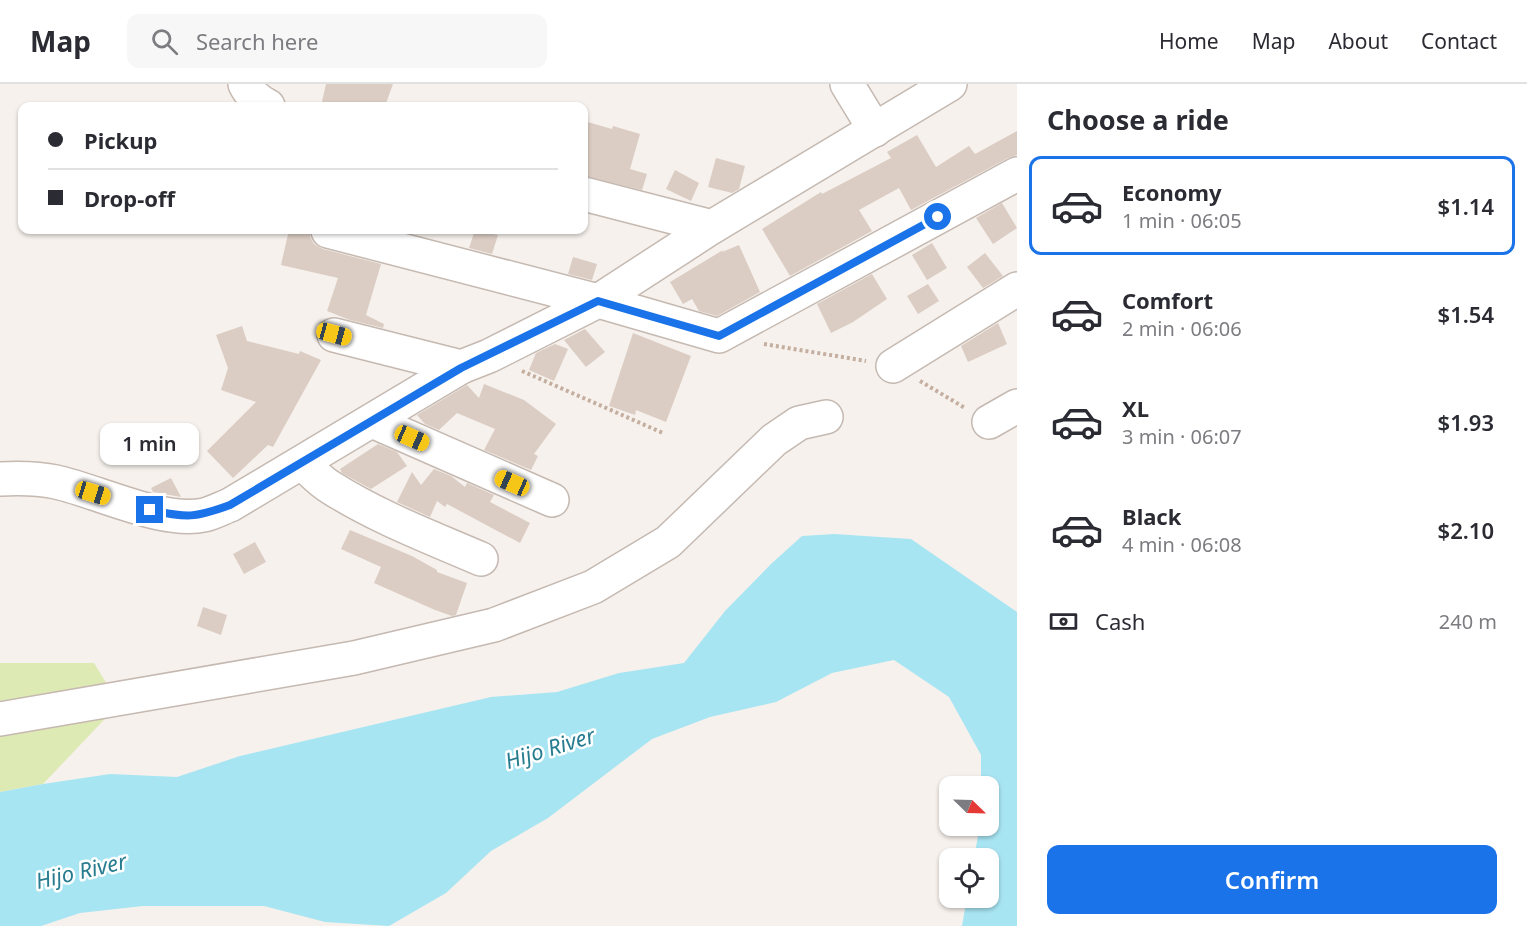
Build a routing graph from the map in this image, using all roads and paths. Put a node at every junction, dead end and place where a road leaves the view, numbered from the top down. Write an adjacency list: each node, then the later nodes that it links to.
1 (245, 84): 4 (street)
2 (847, 84): 5 (street)
3 (950, 84): 5 (street)
4 (261, 102)
5 (875, 130): 8 (street)
6 (1017, 174): 13 (street)
7 (588, 195): 8 (street)
8 (712, 227): 11 (street)
9 (340, 234): 11 (street)
10 (1017, 290): 15 (street)
11 (598, 301): 13 (street); 14 (street)
12 (334, 334): 14 (street)
13 (719, 336): 15 (path)
14 (475, 362): 18 (street); 20 (path)
15 (893, 366): 19 (path)
16 (1017, 406): 19 (street)
17 (826, 417): 25 (street)
18 (372, 421): 21 (street); 23 (street)
19 (989, 422)
20 (663, 433)
21 (302, 463): 22 (street); 24 (street)
22 (0, 479)
23 (552, 500)
24 (481, 559)
25 (0, 718)

